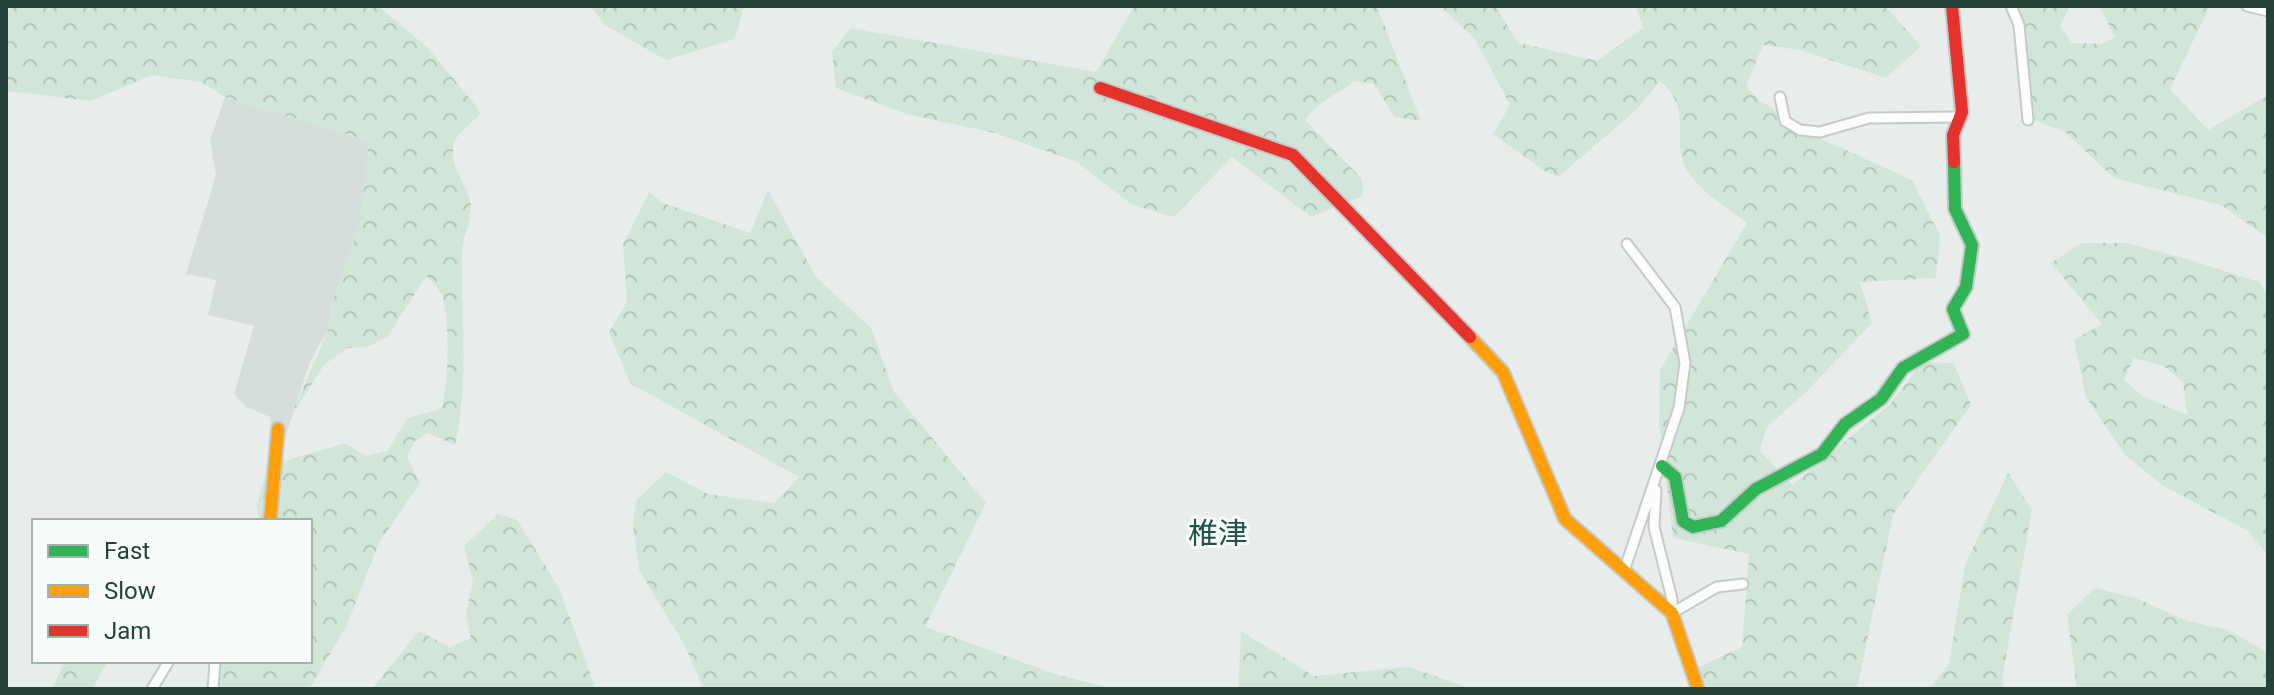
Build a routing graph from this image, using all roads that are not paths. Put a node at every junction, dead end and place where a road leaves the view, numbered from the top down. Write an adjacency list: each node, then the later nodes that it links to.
1 (1952, 6): 7 (street)
2 (2011, 6): 8 (street)
3 (2247, 6): 4 (street)
4 (2268, 11)
5 (1100, 88): 16 (street)
6 (1780, 97): 7 (street)
7 (1960, 117): 11 (street)
8 (2028, 120)
9 (1627, 244): 11 (street)
10 (278, 429): 14 (street)
11 (1662, 466): 12 (street)
12 (1656, 481): 13 (street); 15 (street)
13 (1643, 518): 15 (street); 16 (street)
14 (270, 519)
15 (1654, 522): 18 (street)
16 (1624, 571): 18 (street)
17 (1743, 584): 18 (street)
18 (1672, 613): 23 (street)
19 (168, 663): 21 (street)
20 (215, 663): 22 (street)
21 (152, 689)
22 (213, 689)
23 (1698, 689)

